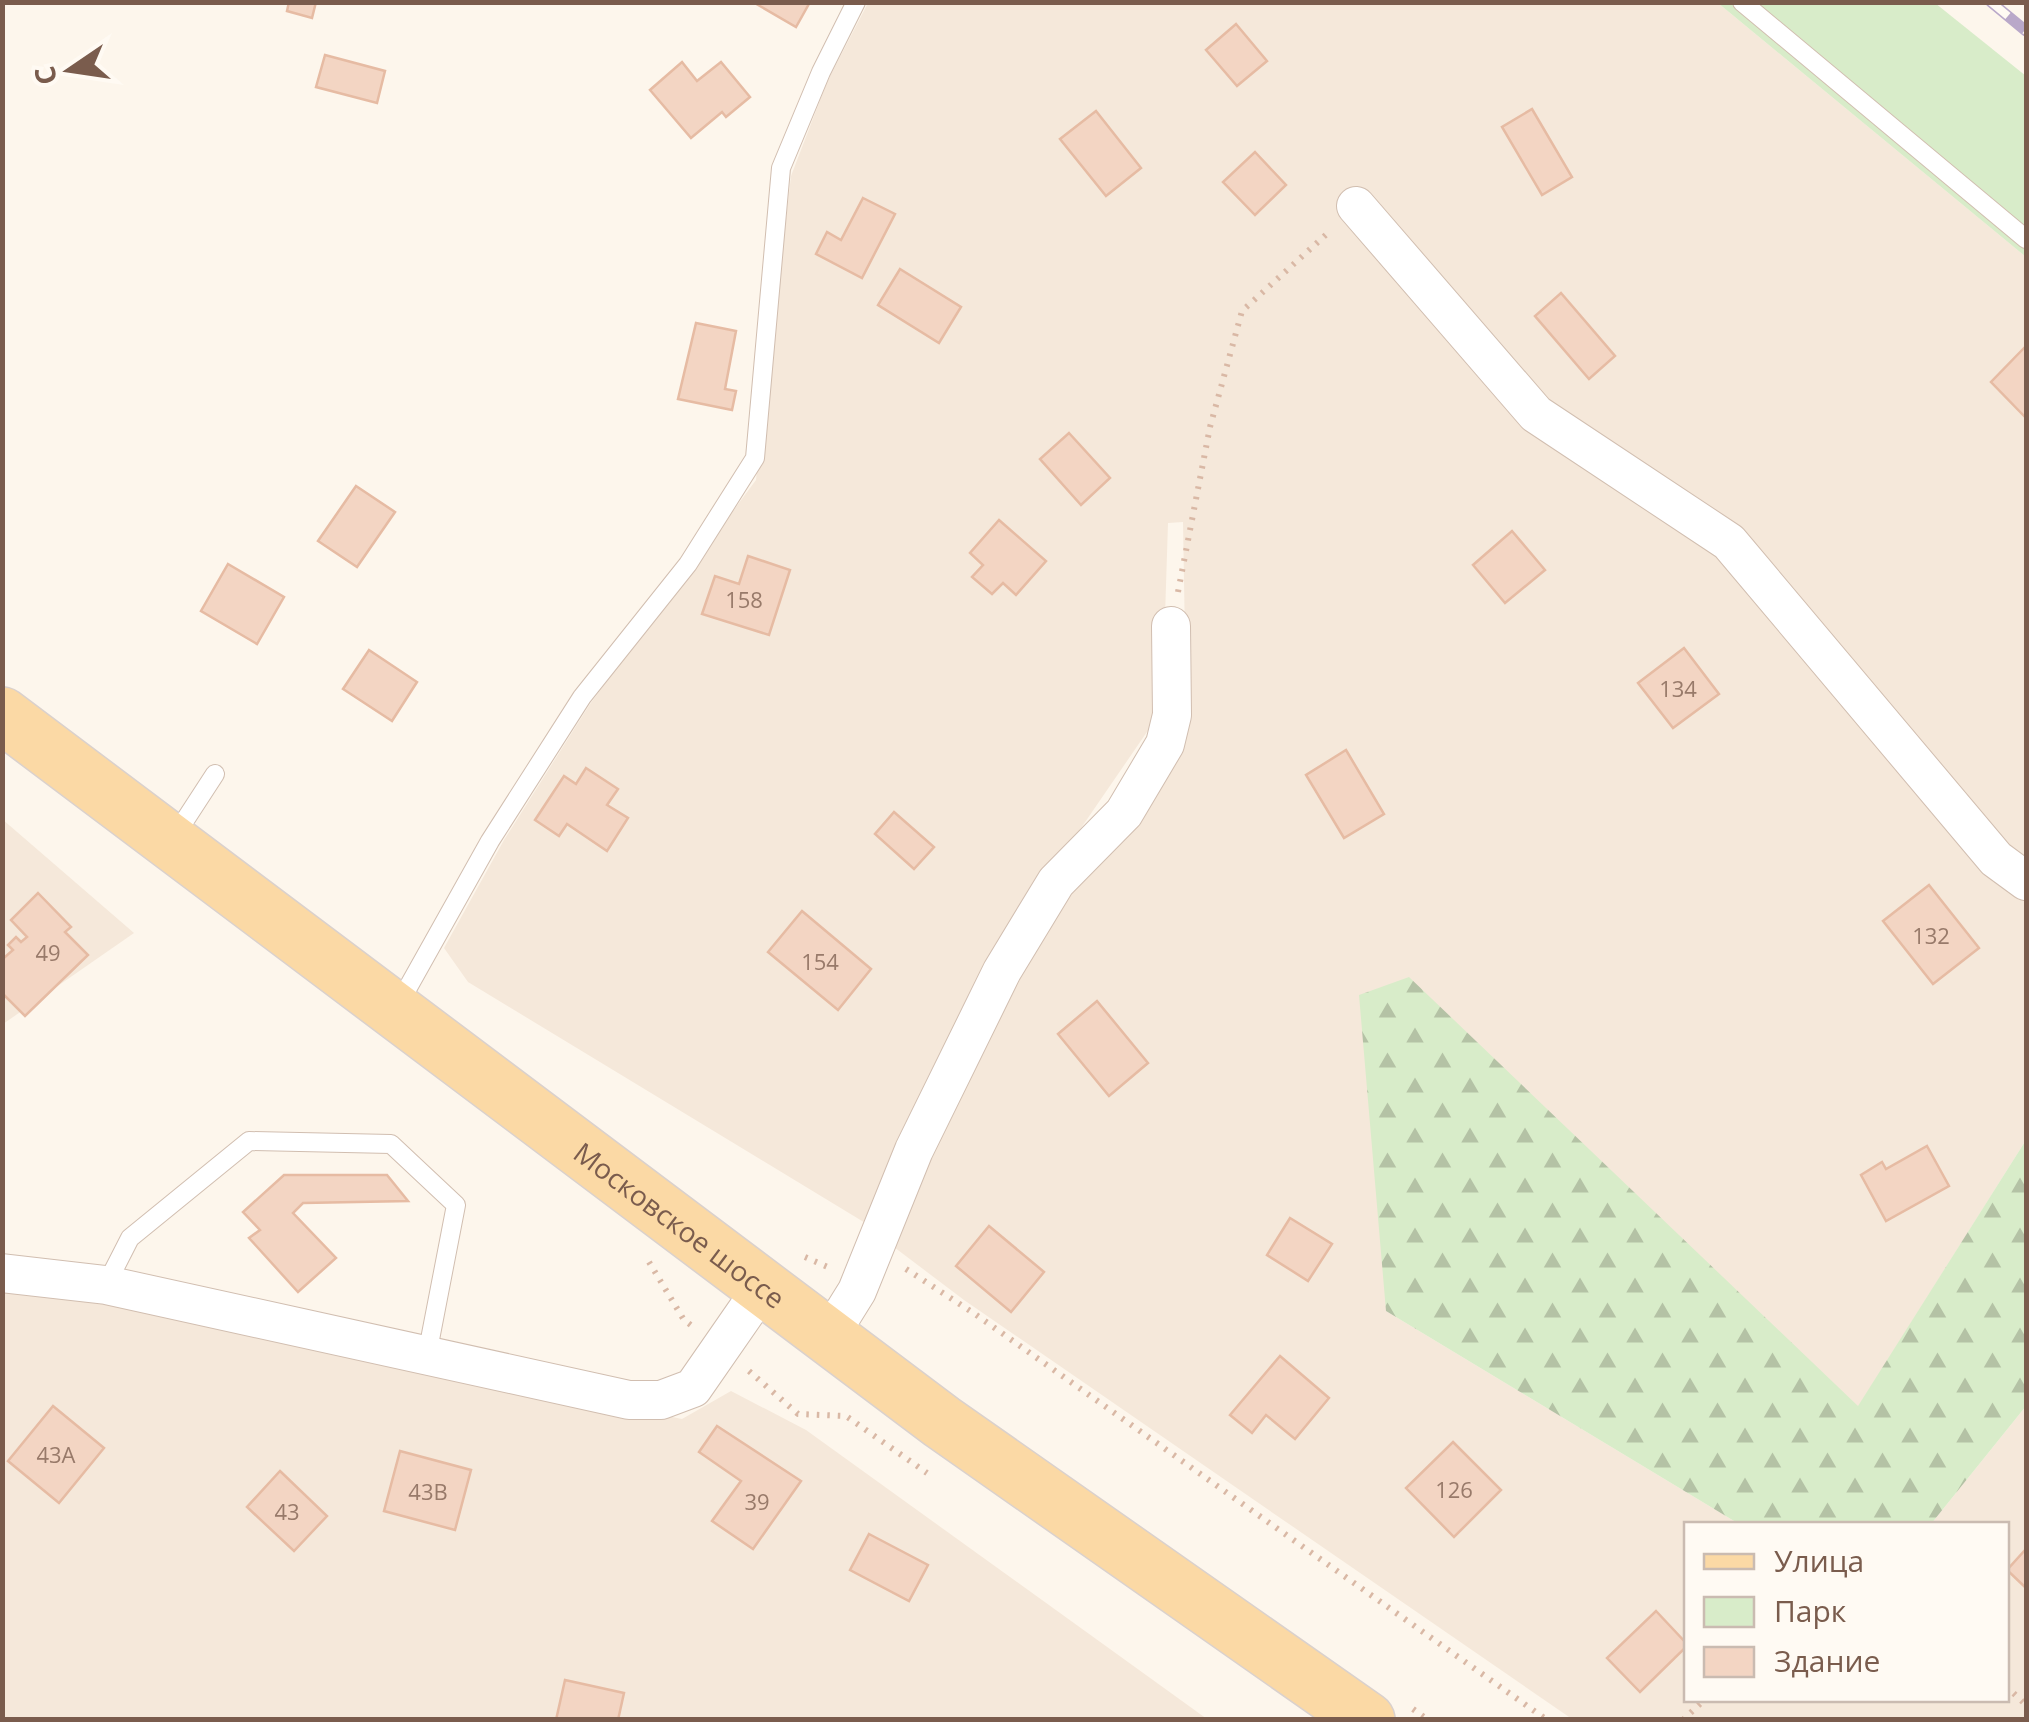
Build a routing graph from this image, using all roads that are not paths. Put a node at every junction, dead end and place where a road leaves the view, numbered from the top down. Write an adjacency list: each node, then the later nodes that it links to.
1 (856, 2): 10 (lane)
2 (1742, 2): 4 (lane)
3 (1356, 206): 9 (street)
4 (2026, 238)
5 (1172, 626): 14 (street)
6 (2, 716): 8 (main road, Московское шоссе)
7 (215, 774): 8 (lane)
8 (171, 842): 10 (main road, Московское шоссе)
9 (2026, 881)
10 (396, 1009): 13 (main road, Московское шоссе)
11 (2, 1274): 12 (street)
12 (106, 1285): 15 (street); 15 (lane)
13 (763, 1287): 14 (main road, Московское шоссе); 15 (street)
14 (829, 1336): 16 (main road, Московское шоссе)
15 (427, 1355)
16 (1367, 1720)

